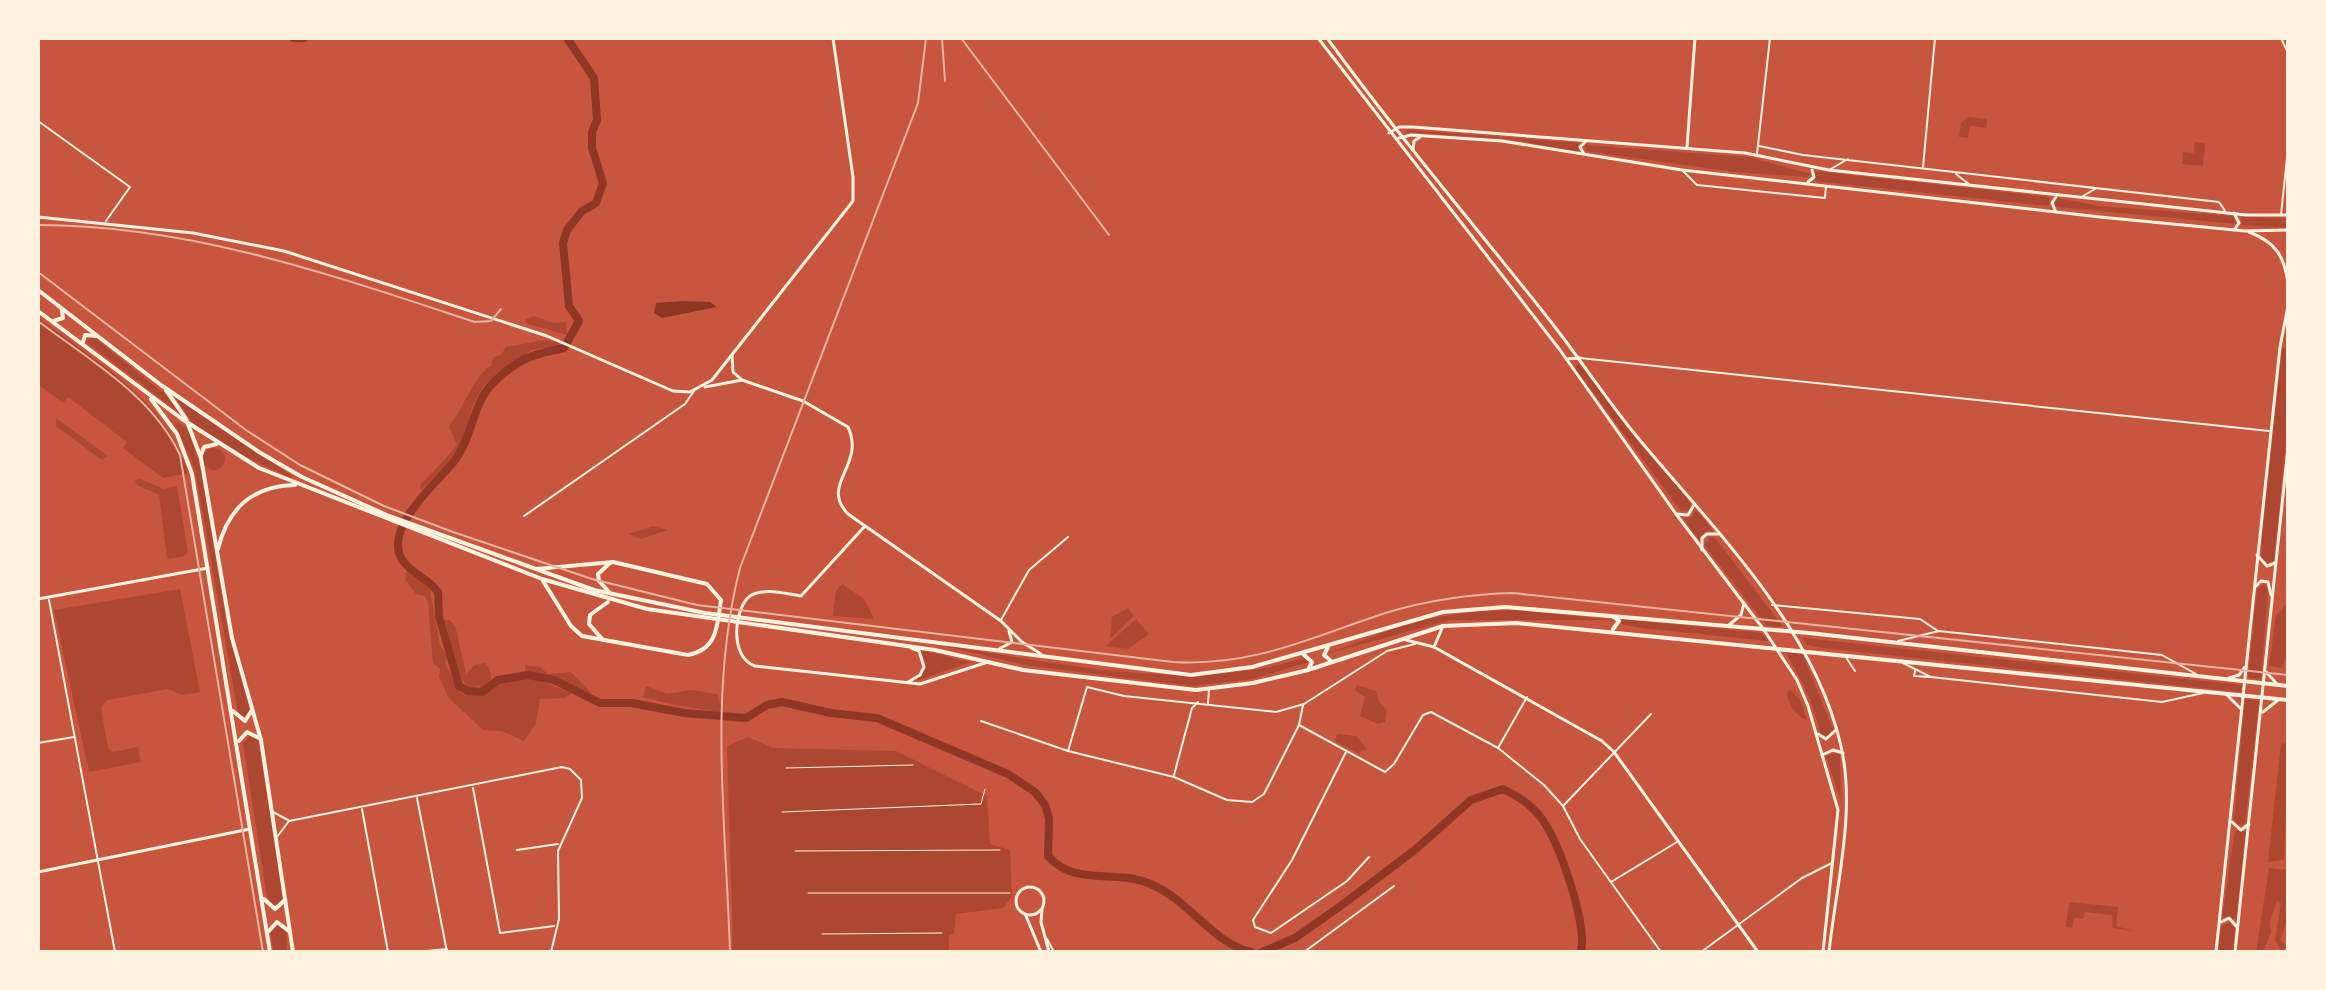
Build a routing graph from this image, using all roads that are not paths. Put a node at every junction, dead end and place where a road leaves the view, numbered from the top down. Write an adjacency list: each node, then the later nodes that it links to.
1 (833, 38): 56 (main road)
2 (1318, 38): 11 (main road)
3 (1327, 38): 10 (main road)
4 (1695, 38): 17 (main road)
5 (1770, 38): 16 (street)
6 (1935, 38): 24 (street)
7 (2281, 38): 8 (street)
8 (2288, 53)
9 (38, 121): 42 (street)
10 (1394, 129): 11 (main road); 13 (main road); 15 (main road)
11 (1389, 133): 14 (main road)
12 (1423, 136): 13 (main road); 19 (main road); 20 (main road)
13 (1400, 137): 14 (main road); 19 (main road)
14 (1396, 141): 35 (main road)
15 (1586, 141): 17 (main road); 20 (main road)
16 (1759, 146): 21 (street); 22 (street)
17 (1687, 147): 21 (main road)
18 (2288, 148): 40 (street)
19 (1414, 154): 34 (main road)
20 (1584, 154): 25 (main road)
21 (1757, 155): 23 (main road)
22 (1849, 158): 24 (street); 26 (street)
23 (1810, 168): 26 (main road); 28 (main road)
24 (1923, 168): 27 (street)
25 (1682, 170): 28 (main road); 29 (street)
26 (1829, 170): 30 (main road)
27 (1953, 171): 30 (street); 31 (street)
28 (1805, 183): 29 (main road)
29 (1826, 186): 36 (main road)
30 (1971, 186): 32 (main road)
31 (2096, 188): 33 (street); 37 (street)
32 (2060, 196): 33 (main road); 36 (main road)
33 (2080, 198): 37 (main road)
34 (1454, 200): 35 (main road); 57 (main road)
35 (1448, 205): 58 (main road)
36 (2056, 211): 43 (main road)
37 (2225, 212): 38 (main road)
38 (2234, 213): 40 (main road); 43 (main road)
39 (2288, 215): 40 (main road)
40 (2281, 216)
41 (38, 217): 42 (main road)
42 (106, 223): 62 (main road)
43 (2234, 230): 45 (main road)
44 (2288, 230): 45 (main road)
45 (2245, 231): 46 (main road)
46 (2288, 283)
47 (38, 290): 49 (main road)
48 (2288, 306): 54 (main road)
49 (61, 308): 51 (main road); 52 (main road)
50 (38, 311): 51 (main road)
51 (51, 320): 55 (main road)
52 (98, 336): 55 (main road); 60 (main road)
53 (2288, 342): 54 (main road)
54 (2280, 347): 65 (main road)
55 (87, 348): 63 (main road)
56 (732, 355): 59 (main road); 61 (main road)
57 (1580, 358): 58 (main road); 65 (street); 70 (main road)
58 (1566, 359): 71 (main road)
59 (742, 380): 61 (main road); 74 (main road)
60 (161, 385): 64 (main road); 73 (main road)
61 (705, 387): 62 (main road)
62 (695, 390): 72 (street)
63 (147, 394): 64 (main road); 83 (main road)
64 (188, 423): 66 (main road); 68 (main road)
65 (2270, 431): 80 (main road)
66 (217, 444): 68 (main road); 69 (main road)
67 (2288, 448): 81 (main road)
68 (201, 458): 79 (main road)
69 (297, 485): 73 (main road); 79 (main road)
70 (1692, 500): 71 (main road); 75 (main road)
71 (1676, 514): 78 (main road)
72 (524, 516)
73 (388, 518): 76 (main road)
74 (865, 525): 96 (main road); 130 (main road)
75 (1718, 534): 78 (main road); 93 (main road)
76 (435, 535): 84 (main road); 85 (main road)
77 (1068, 537): 96 (street)
78 (1702, 550): 92 (main road)
79 (218, 551): 142 (main road)
80 (2257, 555): 81 (main road); 86 (main road)
81 (2276, 560): 91 (main road)
82 (613, 562): 84 (main road); 87 (main road); 106 (main road)
83 (208, 568): 88 (main road); 145 (main road)
84 (534, 569): 87 (main road)
85 (542, 579): 90 (main road); 106 (main road)
86 (2254, 591): 91 (main road); 121 (main road)
87 (611, 594): 95 (main road)
88 (48, 597): 89 (main road); 153 (street)
89 (38, 599)
90 (611, 601): 95 (main road); 106 (main road)
91 (2271, 602): 123 (main road)
92 (1744, 603): 98 (main road); 102 (main road)
93 (1772, 605): 103 (street); 104 (main road)
94 (1608, 615): 98 (main road); 101 (main road); 109 (main road)
95 (704, 616): 97 (main road)
96 (1001, 621): 100 (main road)
97 (752, 622): 108 (main road); 112 (main road)
98 (1729, 625): 102 (main road)
99 (1443, 626): 101 (main road); 105 (main road); 110 (main road)
100 (1007, 628): 112 (main road); 117 (main road)
101 (1607, 630): 111 (main road)
102 (1764, 630): 104 (main road); 111 (main road)
103 (1939, 631): 107 (street); 126 (street)
104 (1793, 632): 107 (main road); 113 (main road)
105 (1399, 639): 110 (main road); 119 (main road)
106 (605, 642)
107 (1891, 643): 126 (main road)
108 (904, 645): 120 (main road); 130 (main road)
109 (1329, 645): 115 (main road); 119 (main road)
110 (1433, 646): 137 (main road); 144 (street)
111 (1777, 648): 113 (main road); 152 (main road)
112 (992, 650): 117 (main road)
113 (1804, 650): 114 (main road); 122 (main road)
114 (1822, 652): 116 (main road); 122 (main road)
115 (1301, 653): 117 (main road); 124 (main road)
116 (1844, 654): 118 (main road); 125 (street)
117 (1048, 658)
118 (1898, 660): 134 (main road); 134 (street)
119 (1335, 661): 124 (main road)
120 (988, 662): 130 (main road); 133 (main road)
121 (2246, 664): 127 (main road); 128 (main road)
122 (1814, 668): 151 (main road)
123 (2265, 669): 129 (main road); 131 (main road)
124 (1308, 670): 133 (main road)
125 (1855, 671)
126 (2201, 677): 127 (main road)
127 (2226, 679): 128 (main road)
128 (2245, 681): 129 (main road); 136 (main road)
129 (2264, 683): 131 (main road); 138 (main road)
130 (904, 684)
131 (2281, 685): 132 (main road)
132 (2288, 686)
133 (1209, 689): 143 (street)
134 (2207, 692): 135 (main road)
135 (2224, 693): 136 (main road); 146 (main road)
136 (2243, 695): 138 (main road); 146 (main road)
137 (1527, 697): 157 (street); 160 (main road)
138 (2263, 697): 139 (main road); 148 (main road)
139 (2279, 699): 140 (main road); 148 (main road)
140 (2288, 700)
141 (1199, 702): 143 (street); 158 (street); 165 (street)
142 (252, 703): 145 (main road); 154 (main road)
143 (1208, 704): 144 (street)
144 (1304, 704): 150 (street)
145 (232, 709): 156 (main road)
146 (2241, 713): 173 (main road)
147 (1651, 714): 160 (street)
148 (2261, 716): 175 (main road)
149 (981, 721): 158 (street)
150 (1299, 725): 159 (street); 165 (street)
151 (1836, 727): 152 (main road); 161 (main road)
152 (1816, 731): 162 (main road)
153 (75, 737): 155 (street); 184 (street)
154 (261, 740): 156 (main road); 171 (main road)
155 (38, 743)
156 (238, 746): 176 (main road)
157 (1498, 748): 159 (street); 169 (street)
158 (1068, 751): 165 (street)
159 (1346, 751): 183 (street)
160 (1614, 752): 169 (street); 178 (main road)
161 (1843, 753): 162 (main road); 217 (main road)
162 (1822, 755): 185 (main road)
163 (913, 765): 164 (lane)
164 (786, 768)
165 (1174, 777)
166 (473, 787): 168 (street); 179 (street); 197 (street)
167 (985, 789): 172 (lane)
168 (417, 797): 170 (street); 203 (street)
169 (1563, 806): 187 (street)
170 (362, 808): 174 (street); 207 (street)
171 (272, 811): 174 (street); 177 (main road)
172 (782, 812)
173 (2231, 818): 175 (main road); 196 (main road)
174 (289, 821): 177 (street)
175 (2249, 824): 198 (main road)
176 (252, 829): 184 (main road); 191 (main road)
177 (277, 838): 192 (main road)
178 (1679, 840): 187 (street); 195 (main road)
179 (560, 843): 180 (street); 197 (street)
180 (517, 850)
181 (1000, 850): 182 (lane)
182 (795, 851)
183 (1369, 857)
184 (97, 861): 186 (main road); 204 (street)
185 (1833, 863): 195 (street); 216 (main road)
186 (38, 872)
187 (1610, 883): 213 (street)
188 (1394, 886): 212 (street)
189 (808, 893): 190 (lane)
190 (1010, 893)
191 (263, 897): 192 (main road); 202 (main road)
192 (287, 897): 200 (main road)
193 (1042, 907): 194 (main road); 194 (main road); 211 (main road)
194 (1024, 913): 210 (main road)
195 (1739, 925): 214 (street); 215 (main road)
196 (2219, 925): 198 (main road); 218 (main road)
197 (556, 926): 209 (street)
198 (2237, 930): 219 (main road)
199 (942, 933): 201 (lane)
200 (291, 934): 202 (main road); 206 (main road)
201 (822, 934)
202 (267, 936): 205 (main road)
203 (447, 950): 208 (street)
204 (115, 952)
205 (270, 952)
206 (293, 952)
207 (388, 952)
208 (416, 952)
209 (551, 952)
210 (1039, 952)
211 (1052, 952)
212 (1304, 952)
213 (1661, 952)
214 (1701, 952)
215 (1758, 952)
216 (1823, 952)
217 (1829, 952)
218 (2216, 952)
219 (2235, 952)

